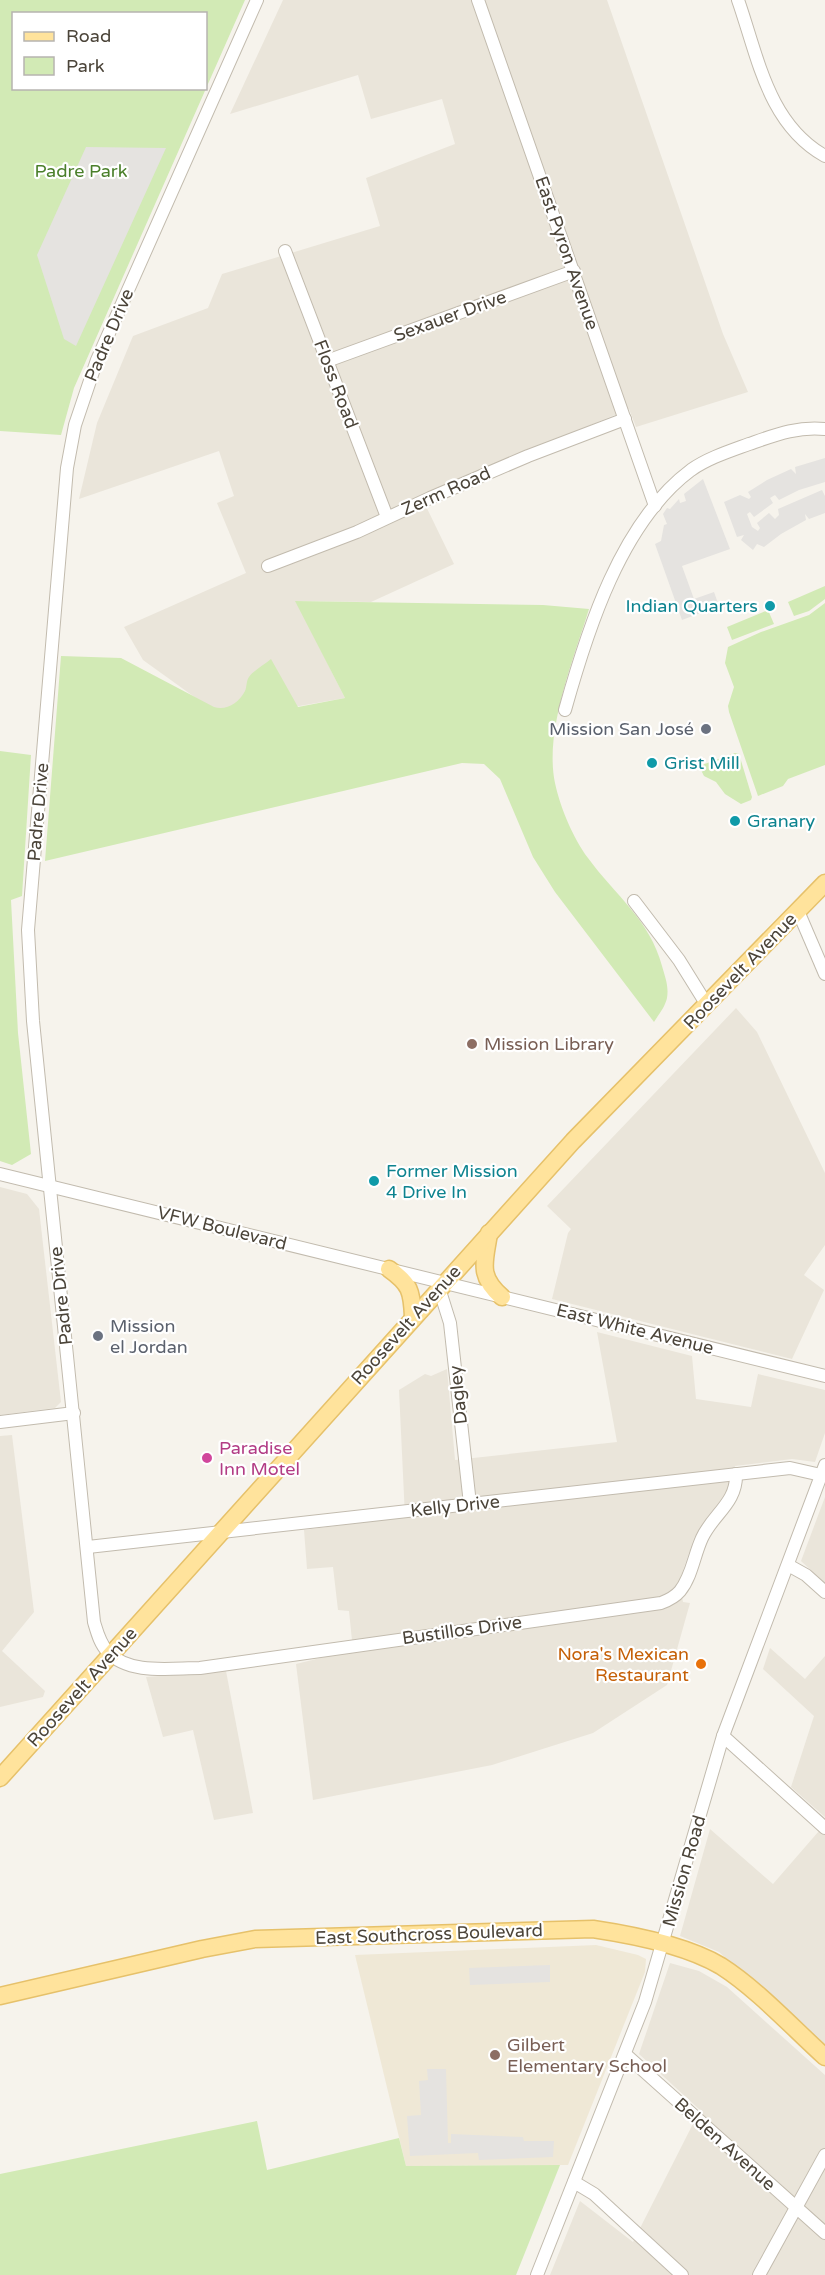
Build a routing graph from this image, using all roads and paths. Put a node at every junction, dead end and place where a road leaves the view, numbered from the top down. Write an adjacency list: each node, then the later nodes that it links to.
1 (257, 0): 20 (street, Padre Drive)
2 (478, 0): 6 (street, East Pyron Avenue)
3 (738, 0): 4 (street)
4 (825, 156)
5 (285, 251): 7 (street, Floss Road)
6 (574, 271): 7 (street, Sexauer Drive); 8 (street, East Pyron Avenue)
7 (327, 362): 11 (street, Floss Road)
8 (625, 419): 10 (street, East Pyron Avenue); 11 (street, Zerm Road)
9 (825, 429): 10 (street)
10 (656, 506): 13 (street)
11 (387, 517): 12 (street, Zerm Road)
12 (268, 566)
13 (565, 710)
14 (825, 884): 16 (main road, Roosevelt Avenue)
15 (634, 901): 18 (street)
16 (798, 912): 17 (street); 18 (main road, Roosevelt Avenue)
17 (825, 974)
18 (707, 1005): 21 (main road, Roosevelt Avenue)
19 (0, 1173): 20 (street, VFW Boulevard)
20 (50, 1186): 22 (street, VFW Boulevard); 27 (street, Padre Drive)
21 (489, 1233): 23 (main road, Roosevelt Avenue); 24 (main road)
22 (389, 1269): 23 (street, VFW Boulevard); 25 (main road)
23 (442, 1285): 24 (street, East White Avenue); 25 (main road, Roosevelt Avenue); 31 (street, Dagley)
24 (502, 1297): 26 (street, East White Avenue)
25 (413, 1317): 32 (main road, Roosevelt Avenue)
26 (825, 1376)
27 (74, 1413): 28 (street); 33 (street, Padre Drive)
28 (0, 1422)
29 (823, 1470): 30 (street, Kelly Drive); 34 (street, Mission Road)
30 (736, 1474): 31 (street, Kelly Drive); 36 (street, Bustillos Drive)
31 (470, 1504): 32 (street, Kelly Drive)
32 (224, 1531): 33 (street, Kelly Drive); 36 (main road, Roosevelt Avenue)
33 (88, 1547): 36 (street, Padre Drive)
34 (788, 1565): 35 (street); 37 (street, Mission Road)
35 (825, 1592)
36 (111, 1655): 38 (main road, Roosevelt Avenue)
37 (723, 1736): 39 (street); 40 (street, Mission Road)
38 (0, 1778)
39 (825, 1828)
40 (663, 1945): 41 (main road, East Southcross Boulevard); 42 (street, Mission Road); 43 (main road, East Southcross Boulevard)
41 (0, 1996)
42 (625, 2054): 45 (street, Mission Road); 46 (street, Belden Avenue)
43 (825, 2057)
44 (825, 2155): 46 (street)
45 (574, 2182): 48 (street, Mission Road); 49 (street)
46 (795, 2206): 47 (street, Belden Avenue); 50 (street)
47 (825, 2233)
48 (537, 2275)
49 (682, 2275)
50 (759, 2275)

